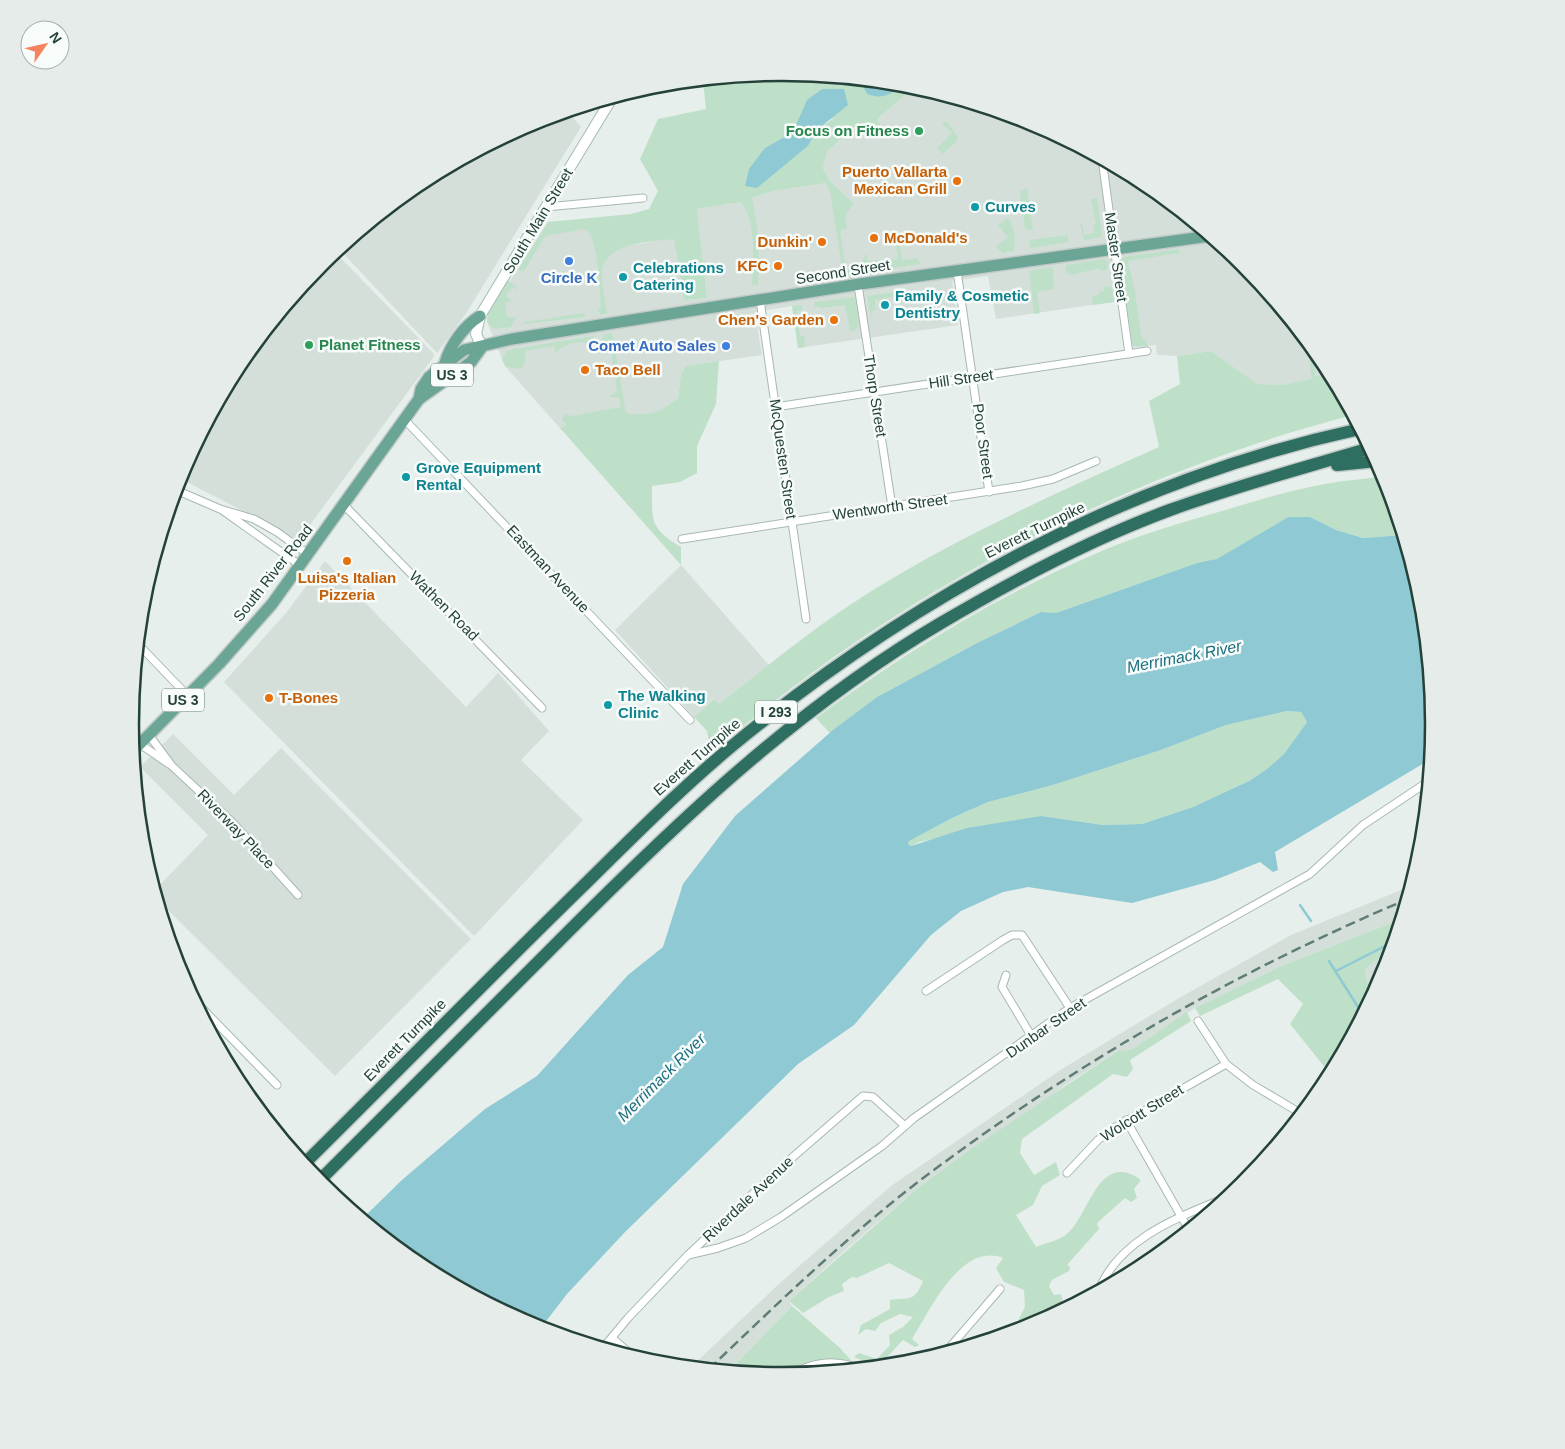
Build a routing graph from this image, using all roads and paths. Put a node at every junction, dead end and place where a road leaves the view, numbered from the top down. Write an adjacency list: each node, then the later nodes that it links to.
1 (607, 106): 4 (main road, South Main Street)
2 (1103, 167): 6 (street, Master Street)
3 (643, 198): 4 (street)
4 (546, 208): 10 (main road, South Main Street)
5 (1202, 237): 6 (main road, Second Street / US 3)
6 (1115, 250): 7 (main road, Second Street / US 3); 13 (street, Master Street)
7 (957, 271): 8 (main road, Second Street / US 3); 15 (street, Poor Street)
8 (858, 285): 9 (main road, Second Street / US 3); 16 (street, Thorp Street)
9 (760, 300): 11 (main road, Second Street / US 3); 18 (street, McQuesten Street)
10 (480, 316): 11 (main road, South Main Street); 14 (main road)
11 (482, 347): 14 (main road, South River Road / US 3); 17 (main road, South River Road / US 3)
12 (1147, 352): 13 (street, Hill Street)
13 (1129, 354): 15 (street, Hill Street)
14 (445, 363): 17 (main road, South River Road / US 3)
15 (974, 377): 16 (street, Hill Street); 24 (street, Poor Street)
16 (874, 391): 18 (street, Hill Street); 27 (street, Thorp Street)
17 (419, 399): 19 (main road, South River Road / US 3)
18 (775, 407): 30 (street, McQuesten Street)
19 (404, 419): 26 (main road, South River Road / US 3); 38 (street, Eastman Avenue)
20 (1354, 430): 56 (highway, Everett Turnpike / I 293)
21 (1364, 450): 29 (highway, I 293)
22 (1096, 461): 24 (street, Wentworth Street)
23 (1369, 462): 29 (highway)
24 (990, 492): 27 (street, Wentworth Street)
25 (182, 493): 28 (street)
26 (344, 505): 32 (main road, South River Road / US 3); 37 (street, Wathen Road)
27 (892, 507): 30 (street, Wentworth Street)
28 (220, 509): 32 (street); 33 (street)
29 (1170, 510): 58 (highway, I 293)
30 (792, 523): 31 (street, Wentworth Street); 34 (street, McQuesten Street)
31 (682, 539)
32 (309, 555): 33 (main road, South River Road / US 3)
33 (301, 566): 36 (main road, South River Road / US 3)
34 (806, 618)
35 (144, 650): 36 (street)
36 (188, 696): 39 (main road, South River Road / US 3)
37 (542, 708)
38 (690, 720)
39 (149, 735): 40 (main road, South River Road / US 3); 42 (street, Riverway Place)
40 (140, 745)
41 (140, 750): 42 (street, Riverway Place)
42 (172, 766): 44 (street, Riverway Place)
43 (1422, 786): 47 (street, Dunbar Street)
44 (298, 895)
45 (1006, 975): 50 (street)
46 (926, 991): 47 (street)
47 (1070, 1008): 50 (street, Dunbar Street)
48 (210, 1016): 52 (street)
49 (1198, 1021): 51 (street)
50 (1032, 1037): 55 (street, Dunbar Street)
51 (1226, 1064): 53 (street); 54 (street, Wolcott Street)
52 (277, 1085)
53 (1297, 1111)
54 (1126, 1120): 57 (street, Wolcott Street); 60 (street)
55 (905, 1126): 62 (street, Dunbar Street); 62 (street, Riverdale Avenue)
56 (309, 1159)
57 (1066, 1173)
58 (325, 1175)
59 (1212, 1203): 60 (street)
60 (1181, 1216): 61 (street); 63 (street)
61 (1186, 1225)
62 (688, 1255): 65 (street, Riverdale Avenue)
63 (1104, 1282)
64 (1000, 1289): 67 (street)
65 (612, 1338): 66 (street, Riverdale Avenue); 68 (street)
66 (607, 1343)
67 (952, 1345)
68 (622, 1347)
69 (843, 1364): 70 (street)
70 (809, 1367)

